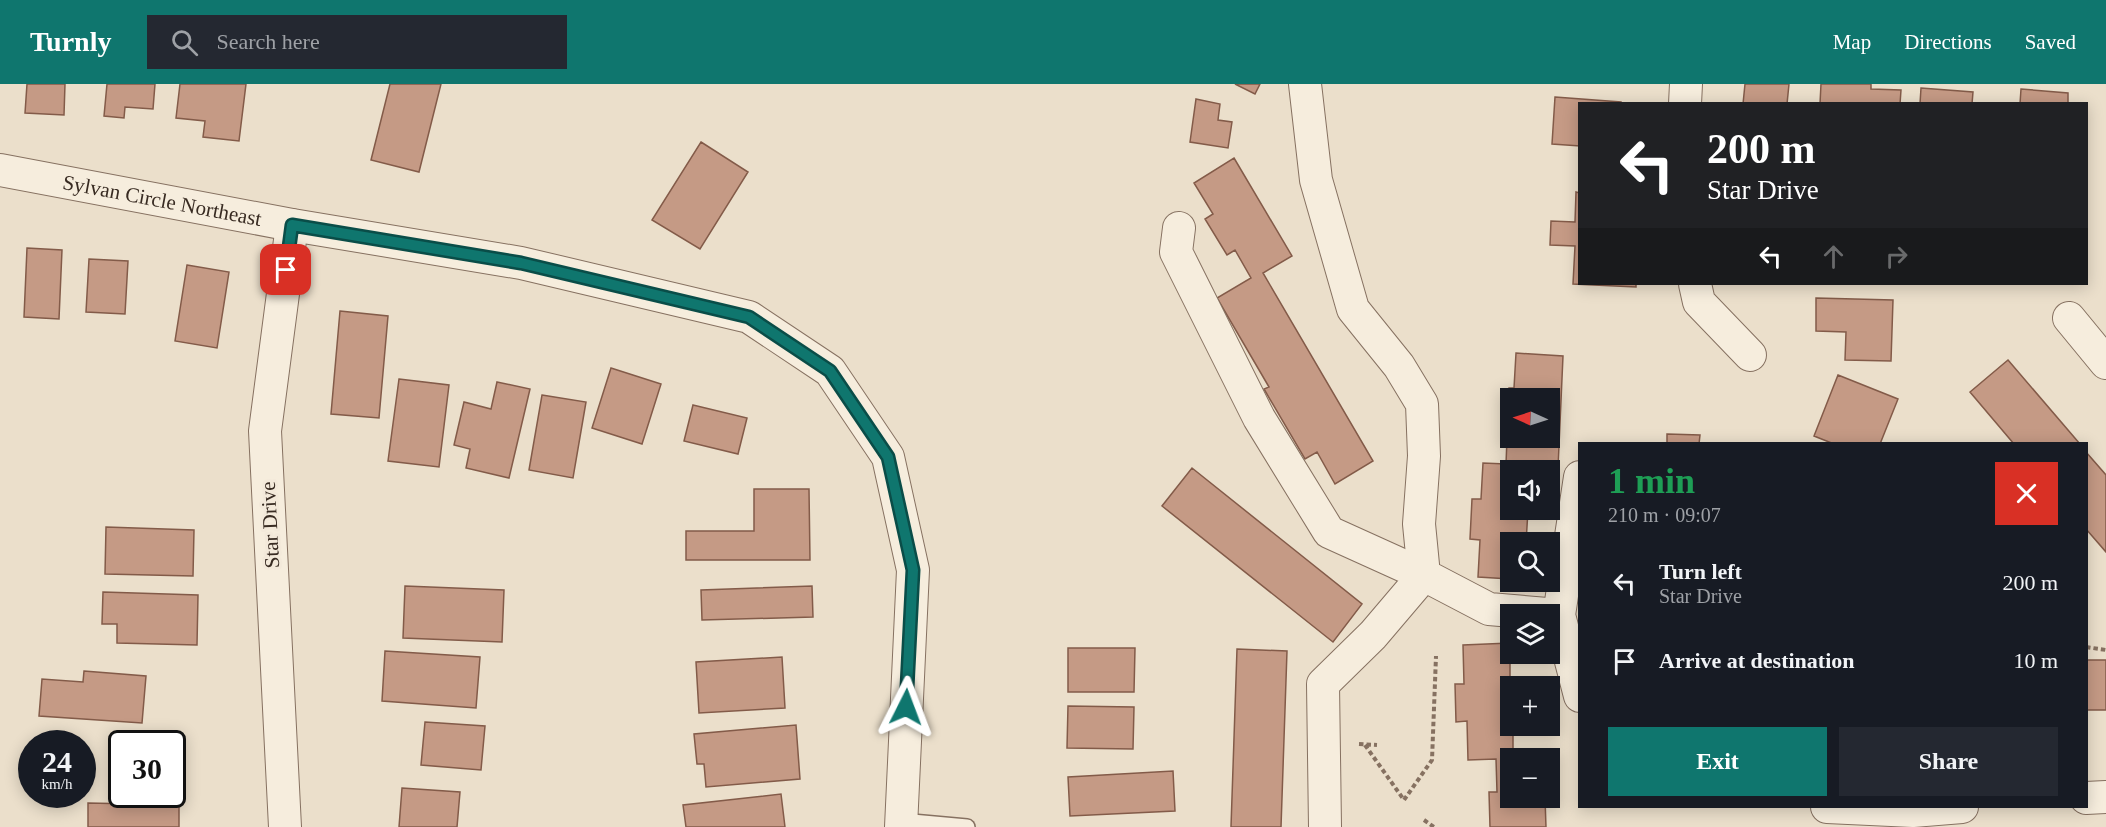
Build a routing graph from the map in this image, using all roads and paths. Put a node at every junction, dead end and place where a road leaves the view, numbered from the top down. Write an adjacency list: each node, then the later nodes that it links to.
1 (1305, 84): 12 (street)
2 (1686, 84): 3 (street)
3 (1685, 102)
4 (0, 170): 5 (street, Sylvan Circle Northeast)
5 (292, 225): 28 (street, Sylvan Circle Northeast); 29 (street, Star Drive)
6 (1179, 228): 12 (street)
7 (1695, 285): 9 (street)
8 (2069, 318): 10 (street)
9 (1750, 355)
10 (2106, 363)
11 (1578, 490): 13 (street)
12 (1424, 575): 14 (street); 31 (street)
13 (1560, 608)
14 (1500, 610)
15 (1560, 619): 19 (street)
16 (2088, 647): 17 (path)
17 (2106, 650)
18 (1436, 656): 21 (path)
19 (1578, 688)
20 (1359, 744): 21 (path)
21 (1365, 745): 22 (path)
22 (1377, 745)
23 (2106, 796): 24 (street)
24 (2088, 798)
25 (1848, 808): 26 (street)
26 (1950, 808)
27 (1424, 820): 32 (path)
28 (901, 824): 30 (lane)
29 (285, 827)
30 (967, 827)
31 (1325, 827)
32 (1434, 827)

